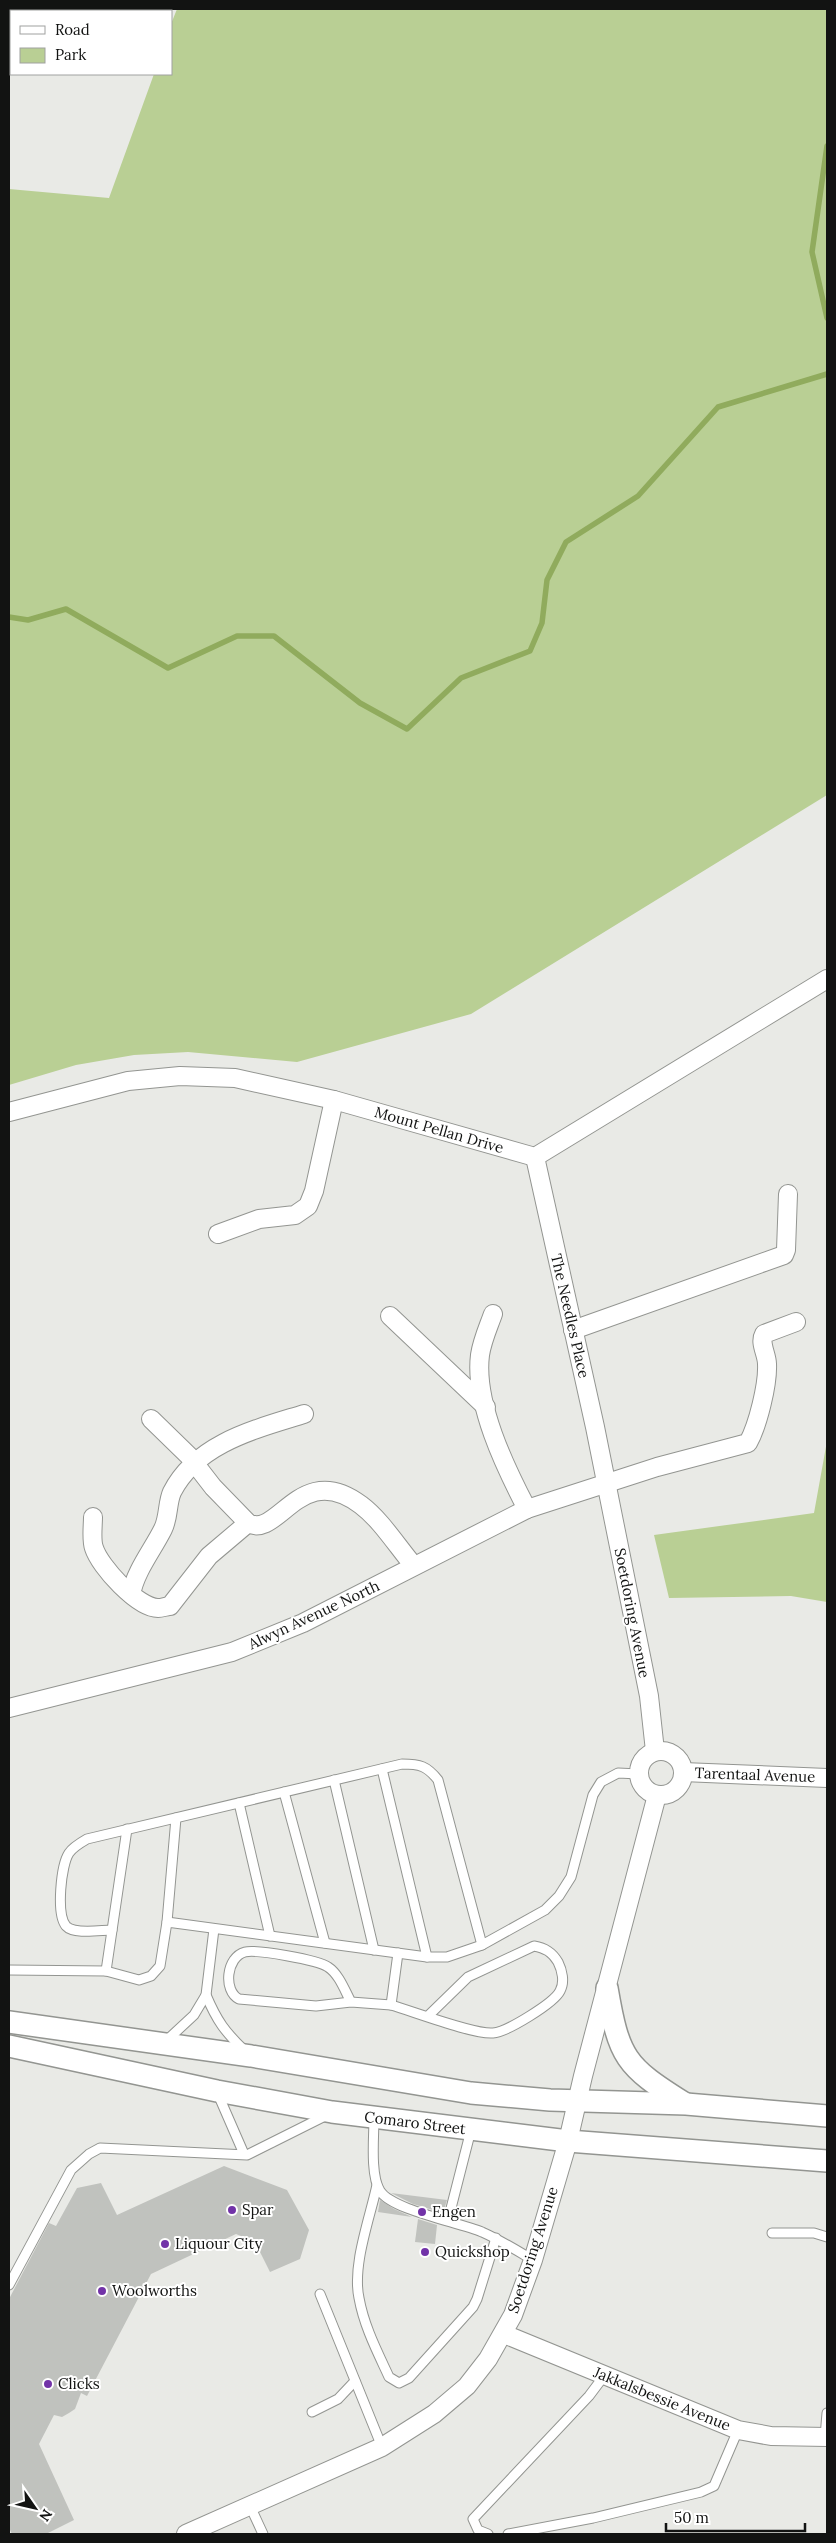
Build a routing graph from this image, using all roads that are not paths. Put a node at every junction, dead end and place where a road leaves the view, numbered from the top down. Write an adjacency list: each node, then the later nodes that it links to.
1 (827, 979): 4 (street)
2 (334, 1100): 3 (street, Mount Pellan Drive); 4 (street, Mount Pellan Drive); 6 (street)
3 (9, 1112)
4 (535, 1157): 10 (street, The Needles Place)
5 (788, 1194): 10 (street)
6 (218, 1234)
7 (492, 1314): 11 (street)
8 (390, 1316): 11 (street)
9 (796, 1322): 15 (street, Alwyn Avenue North)
10 (573, 1330): 15 (street, The Needles Place)
11 (486, 1407): 16 (street)
12 (304, 1414): 14 (street)
13 (151, 1419): 14 (street)
14 (194, 1464): 18 (street); 20 (street)
15 (605, 1480): 16 (street, Alwyn Avenue North); 22 (street, Soetdoring Avenue)
16 (527, 1509): 19 (street, Alwyn Avenue North)
17 (93, 1517): 20 (street)
18 (248, 1524): 19 (street); 20 (street)
19 (414, 1566): 21 (street, Alwyn Avenue North)
20 (131, 1594)
21 (9, 1708)
22 (655, 1751): 24 (street); 25 (street)
23 (382, 1769): 27 (lane); 38 (lane); 41 (lane)
24 (683, 1772): 26 (street, Tarentaal Avenue); 29 (street)
25 (639, 1774): 29 (street); 38 (lane)
26 (827, 1778)
27 (334, 1780): 28 (lane); 39 (lane)
28 (284, 1792): 30 (lane); 37 (lane)
29 (657, 1795): 44 (street, Soetdoring Avenue)
30 (240, 1803): 31 (lane); 36 (lane)
31 (176, 1818): 32 (lane); 33 (lane)
32 (127, 1829): 35 (lane); 35 (lane)
33 (167, 1922): 34 (lane); 43 (lane)
34 (214, 1928): 36 (lane); 45 (lane)
35 (112, 1930): 43 (lane)
36 (270, 1936): 37 (lane)
37 (325, 1943): 39 (lane)
38 (482, 1945): 41 (lane)
39 (374, 1950): 40 (lane)
40 (398, 1953): 41 (lane); 47 (lane)
41 (427, 1957)
42 (9, 1970): 43 (lane)
43 (106, 1971)
44 (606, 1988): 54 (street, Soetdoring Avenue); 55 (street)
45 (206, 1995): 50 (lane); 52 (lane)
46 (351, 2002): 46 (lane); 47 (lane)
47 (390, 2005): 48 (lane)
48 (428, 2016): 48 (lane)
49 (9, 2022): 50 (street)
50 (164, 2043): 52 (street)
51 (9, 2046): 53 (street, Comaro Street)
52 (251, 2056): 54 (street)
53 (217, 2091): 56 (street, Comaro Street); 61 (lane)
54 (576, 2101): 55 (street); 60 (street, Soetdoring Avenue)
55 (686, 2104): 57 (street)
56 (332, 2112): 58 (street, Comaro Street); 61 (lane)
57 (827, 2116)
58 (374, 2118): 59 (street, Comaro Street); 63 (lane)
59 (471, 2130): 60 (street, Comaro Street); 64 (lane)
60 (568, 2141): 62 (street, Comaro Street); 68 (street, Soetdoring Avenue)
61 (245, 2154): 69 (lane)
62 (827, 2161)
63 (377, 2185): 64 (lane); 67 (lane)
64 (448, 2220): 67 (lane)
65 (772, 2233): 66 (lane)
66 (827, 2236)
67 (496, 2238): 68 (lane)
68 (532, 2260): 71 (street, Soetdoring Avenue)
69 (9, 2285)
70 (320, 2294): 73 (lane)
71 (504, 2334): 72 (street, Jakkalsbessie Avenue); 78 (street, Soetdoring Avenue)
72 (604, 2376): 76 (street, Jakkalsbessie Avenue); 82 (lane)
73 (356, 2381): 74 (lane); 78 (lane)
74 (312, 2412)
75 (827, 2413): 77 (lane)
76 (738, 2430): 77 (street, Jakkalsbessie Avenue); 83 (lane)
77 (826, 2437)
78 (382, 2447): 79 (street, Soetdoring Avenue)
79 (250, 2506): 80 (street, Soetdoring Avenue); 81 (lane)
80 (186, 2534)
81 (263, 2534)
82 (488, 2534)
83 (508, 2534)

